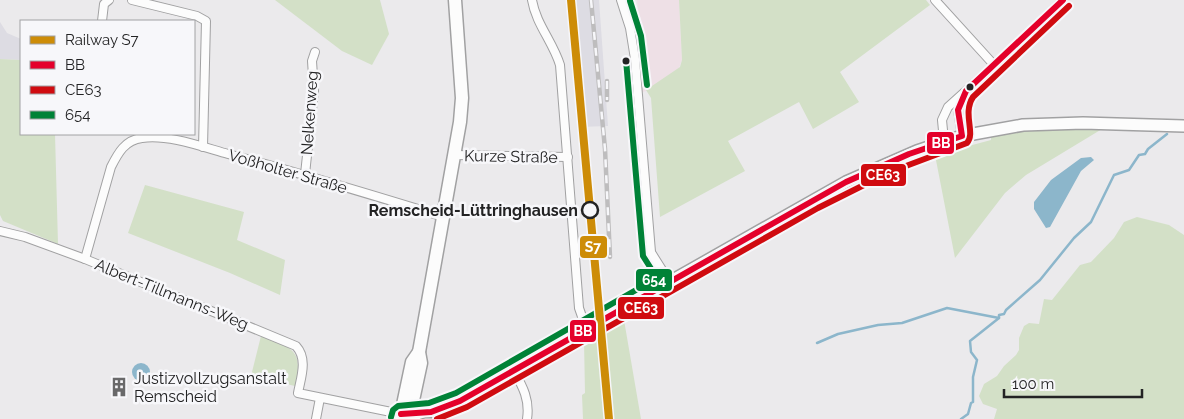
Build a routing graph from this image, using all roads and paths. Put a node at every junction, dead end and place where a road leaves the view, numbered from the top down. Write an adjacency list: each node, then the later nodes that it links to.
1 (132, 0): 16 (street)
2 (455, 0): 17 (main road)
3 (532, 0): 18 (street)
4 (621, 0): 22 (street)
5 (935, 0): 10 (street)
6 (1063, 0): 10 (street)
7 (107, 2): 8 (street)
8 (102, 20)
9 (316, 52): 19 (street, Nelkenweg)
10 (995, 66): 11 (street)
11 (966, 91): 13 (street); 15 (street)
12 (1184, 126): 13 (main road)
13 (962, 136): 15 (main road)
14 (129, 137): 16 (street, Voßholter Straße); 23 (street)
15 (944, 142): 24 (main road)
16 (203, 147): 19 (street, Voßholter Straße)
17 (454, 155): 18 (street, Kurze Straße); 20 (main road)
18 (568, 157): 26 (street)
19 (305, 174): 20 (street, Voßholter Straße)
20 (444, 217): 30 (main road)
21 (0, 231): 23 (street, Albert-Tillmanns-Weg)
22 (652, 254): 24 (street); 25 (street)
23 (84, 258): 28 (street, Albert-Tillmanns-Weg)
24 (670, 281): 25 (main road)
25 (657, 287): 26 (main road)
26 (586, 328): 27 (main road)
27 (514, 371): 29 (main road); 33 (street)
28 (320, 398): 30 (street); 31 (street)
29 (452, 405): 30 (main road); 32 (main road)
30 (407, 417)
31 (316, 419)
32 (436, 419)
33 (527, 419)

